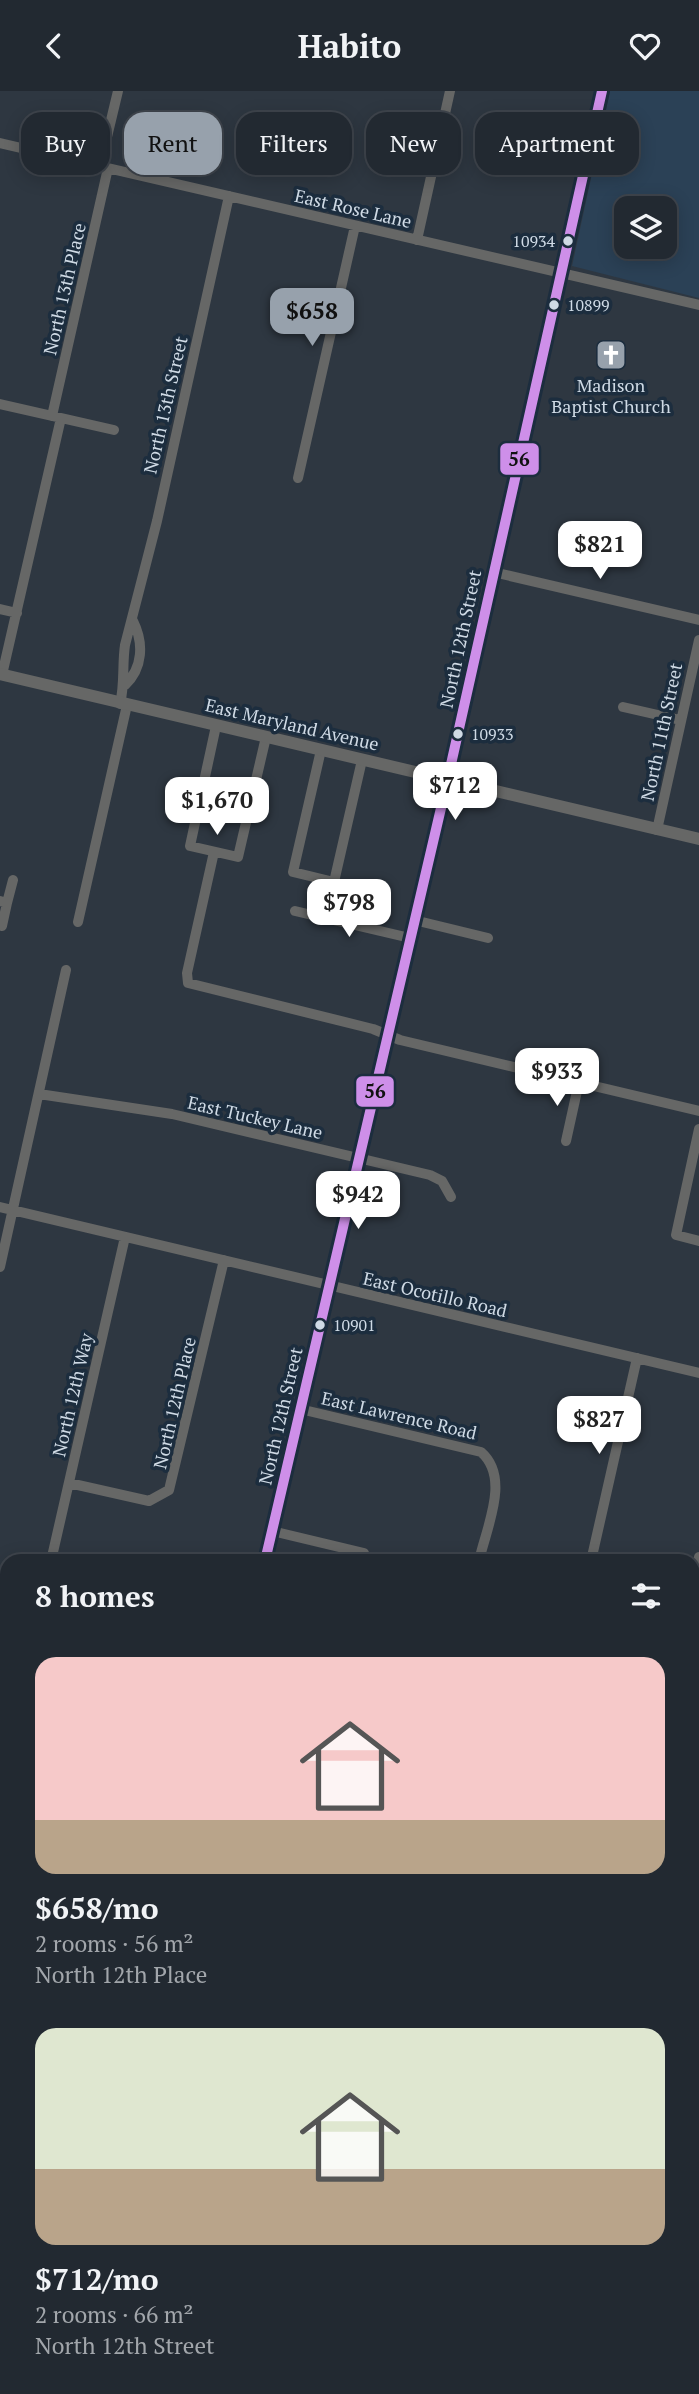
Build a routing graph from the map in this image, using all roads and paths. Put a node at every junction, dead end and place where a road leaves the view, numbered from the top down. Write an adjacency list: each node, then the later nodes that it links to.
1 (118, 91): 4 (street, North 13th Place)
2 (450, 91): 11 (street)
3 (602, 91): 12 (street, North 12th Street)
4 (110, 134)
5 (0, 143): 6 (street, East Rose Lane)
6 (21, 148)
7 (110, 168): 9 (street, East Rose Lane)
8 (102, 175): 15 (street, North 13th Place)
9 (229, 197): 10 (street, East Rose Lane); 22 (street, North 13th Street)
10 (355, 226): 11 (street, East Rose Lane); 17 (street)
11 (416, 240): 12 (street, East Rose Lane)
12 (560, 273): 13 (street, East Rose Lane); 18 (street, North 12th Street)
13 (699, 305)
14 (0, 404): 15 (street)
15 (56, 417): 16 (street); 20 (street, North 13th Place)
16 (114, 431)
17 (298, 478)
18 (493, 572): 21 (street); 33 (street, North 12th Street)
19 (0, 609): 20 (street)
20 (17, 613): 24 (street, North 13th Place)
21 (699, 620)
22 (133, 621): 25 (street, North 13th Street); 25 (street, North 13th Street)
23 (699, 640): 28 (street, North 11th Street)
24 (1, 674): 26 (street, East Maryland Avenue)
25 (125, 685): 26 (street, North 13th Street)
26 (124, 704): 29 (street, East Maryland Avenue); 41 (street, North 13th Street)
27 (622, 707): 28 (street)
28 (680, 720): 34 (street, North 11th Street)
29 (216, 726): 30 (street, East Maryland Avenue); 36 (street)
30 (266, 737): 31 (street, East Maryland Avenue); 36 (street)
31 (321, 750): 32 (street, East Maryland Avenue); 32 (street)
32 (362, 760): 33 (street, East Maryland Avenue)
33 (447, 780): 34 (street, East Maryland Avenue); 40 (street, North 12th Street)
34 (657, 830): 35 (street, East Maryland Avenue)
35 (699, 839)
36 (214, 852): 46 (street)
37 (13, 880): 38 (street)
38 (4, 902): 42 (street)
39 (295, 911): 43 (street)
40 (414, 920): 43 (street, North 12th Street); 44 (street)
41 (78, 922)
42 (2, 926)
43 (410, 938): 46 (street, North 12th Street)
44 (488, 938)
45 (66, 971): 48 (street)
46 (387, 1035): 47 (street); 52 (street, North 12th Street)
47 (579, 1082): 49 (street); 51 (street)
48 (39, 1094): 52 (street, East Tuckey Lane); 55 (street)
49 (699, 1111)
50 (699, 1129): 57 (street)
51 (566, 1141)
52 (358, 1158): 53 (street, East Tuckey Lane); 60 (street, North 12th Street)
53 (451, 1197)
54 (0, 1207): 55 (street, East Ocotillo Road)
55 (13, 1210): 56 (street, East Ocotillo Road); 59 (street)
56 (125, 1237): 58 (street, East Ocotillo Road); 64 (street, North 12th Way)
57 (699, 1241)
58 (224, 1259): 60 (street, East Ocotillo Road); 64 (street, North 12th Place)
59 (0, 1267)
60 (329, 1286): 61 (street, East Ocotillo Road); 63 (street, North 12th Street)
61 (637, 1358): 62 (street, East Ocotillo Road); 70 (street)
62 (699, 1373)
63 (300, 1409): 65 (street, North 12th Street); 69 (street, East Lawrence Road)
64 (69, 1483): 67 (street, North 12th Way)
65 (272, 1531): 66 (street); 68 (street, North 12th Street)
66 (364, 1553)
67 (53, 1554)
68 (267, 1554)
69 (481, 1554)
70 (593, 1554)

